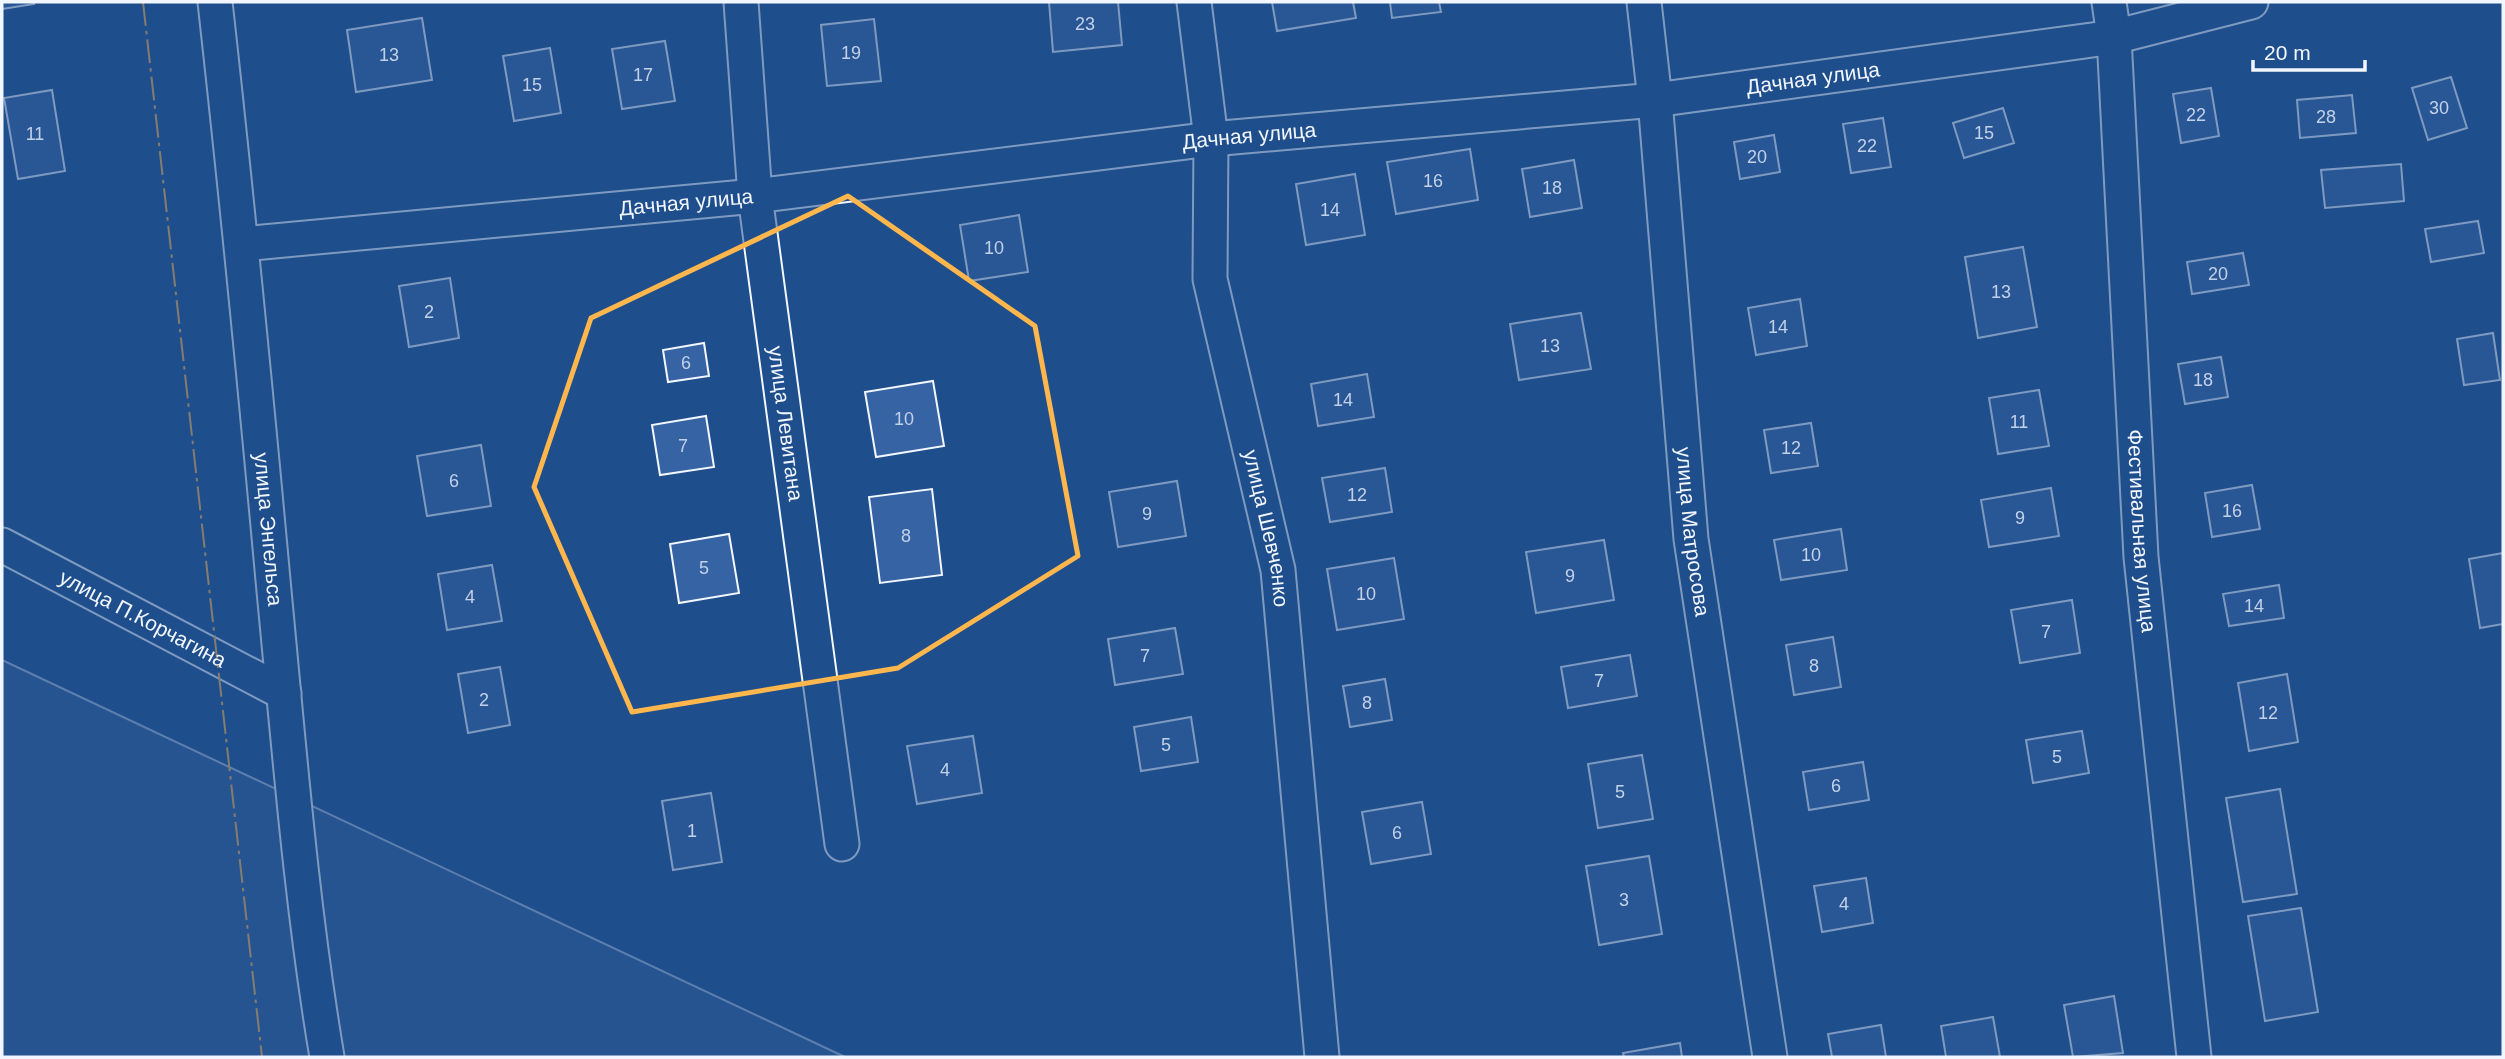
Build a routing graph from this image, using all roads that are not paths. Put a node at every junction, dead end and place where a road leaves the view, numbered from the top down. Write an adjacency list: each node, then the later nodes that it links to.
1 (215, 2): 11 (street, улица Энгельса)
2 (741, 2): 10 (street, улица Левитана)
3 (1195, 2): 9 (street, улица Шевченко)
4 (1644, 2): 8 (street, улица Матросова)
5 (2109, 2): 7 (street, Фестивальная улица)
6 (2251, 2): 7 (street, Дачная улица)
7 (2114, 37): 8 (street, Дачная улица); 18 (street, Фестивальная улица)
8 (1655, 100): 9 (street, Дачная улица); 17 (street, улица Матросова)
9 (1212, 139): 10 (street, Дачная улица); 16 (street, улица Шевченко)
10 (755, 196): 11 (street, Дачная улица); 14 (street, улица Левитана)
11 (242, 244): 13 (street, улица Энгельса)
12 (2, 545): 13 (street, улица П.Корчагина)
13 (284, 693): 15 (street, улица Энгельса)
14 (842, 844)
15 (327, 1057)
16 (1322, 1057)
17 (1770, 1057)
18 (2194, 1057)

